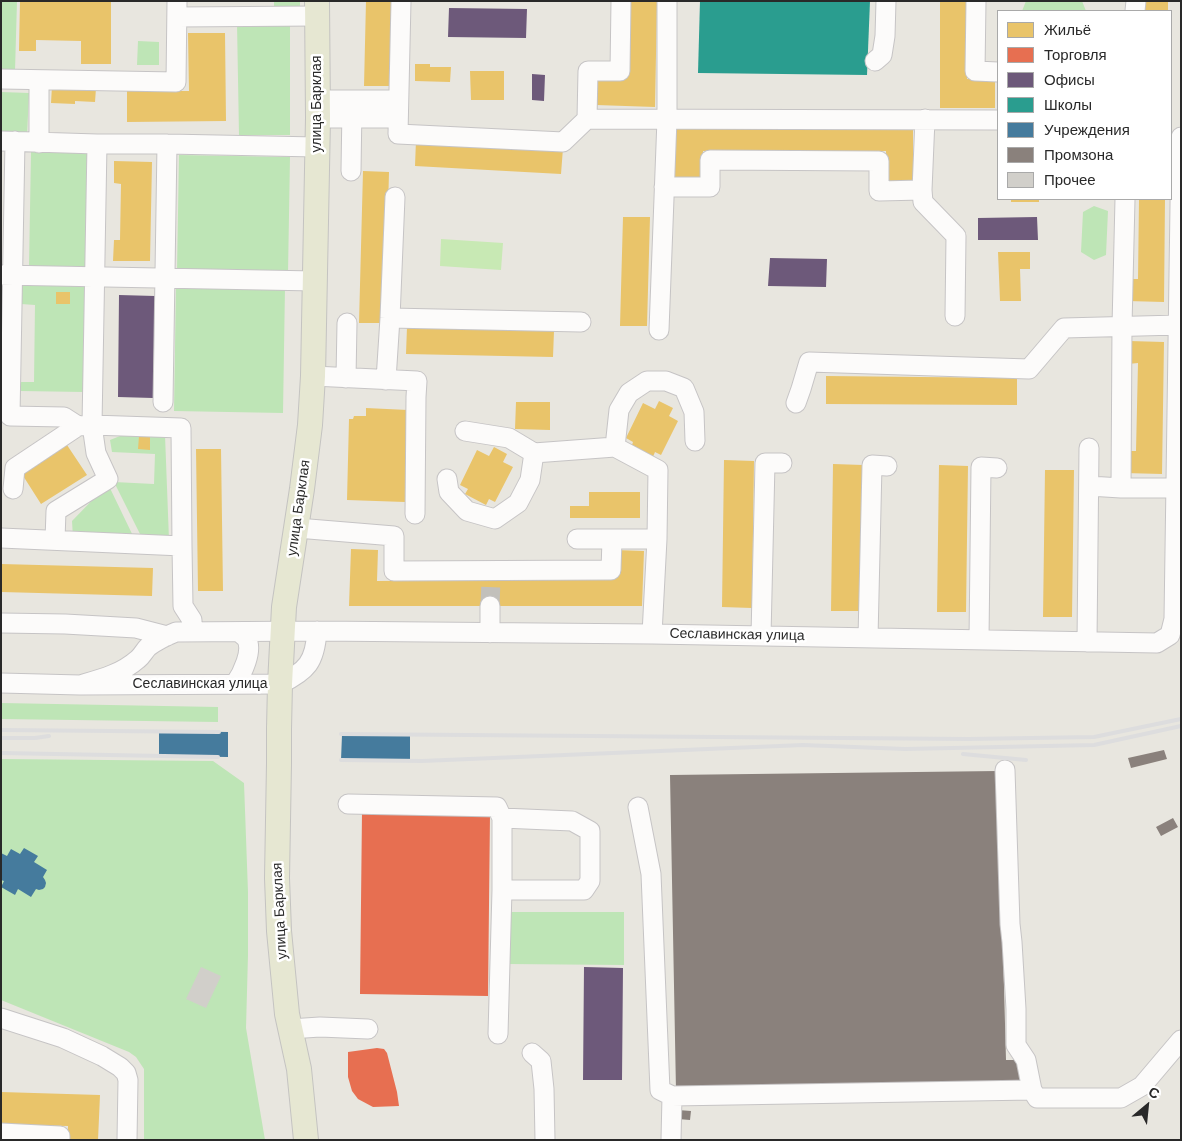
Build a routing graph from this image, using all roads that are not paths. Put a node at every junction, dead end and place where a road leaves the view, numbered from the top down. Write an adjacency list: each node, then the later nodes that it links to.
1 (401, 1): 15 (street)
2 (621, 1): 18 (street)
3 (667, 1): 16 (street)
4 (886, 1): 9 (street)
5 (976, 1): 10 (street)
6 (177, 9): 7 (street); 12 (street)
7 (237, 9): 8 (street)
8 (317, 9): 13 (main road, улица Барклая)
9 (875, 61)
10 (997, 72)
11 (1, 79): 12 (street)
12 (39, 80): 22 (street)
13 (318, 109): 14 (street); 25 (main road, улица Барклая)
14 (352, 109): 15 (street); 26 (street)
15 (398, 109): 18 (street)
16 (666, 119): 17 (street); 18 (street); 27 (street)
17 (925, 119): 19 (street); 28 (street)
18 (588, 120)
19 (997, 120)
20 (1181, 138): 39 (street)
21 (8, 141): 22 (street); 31 (street)
22 (39, 143): 23 (street)
23 (97, 144): 24 (street); 32 (street)
24 (167, 144): 25 (street); 33 (street)
25 (317, 147): 34 (main road, улица Барклая)
26 (351, 171)
27 (664, 187): 28 (street); 41 (street)
28 (922, 190): 35 (street)
29 (395, 197): 36 (street)
30 (1125, 200): 40 (street)
31 (7, 275): 32 (street); 47 (street)
32 (94, 277): 33 (street); 48 (street)
33 (165, 278): 34 (street); 45 (street)
34 (315, 281): 42 (main road, улица Барклая)
35 (955, 316)
36 (390, 318): 37 (street); 44 (street)
37 (581, 322)
38 (347, 323): 43 (street)
39 (1178, 325): 40 (street); 61 (street)
40 (1122, 326): 46 (street); 59 (street)
41 (659, 330)
42 (313, 376): 43 (street); 63 (main road, улица Барклая)
43 (346, 378): 44 (street)
44 (386, 380): 62 (street)
45 (162, 402)
46 (796, 403)
47 (6, 416): 48 (street)
48 (85, 426): 60 (street); 68 (street); 69 (street)
49 (465, 431): 53 (street)
50 (695, 441): 51 (street)
51 (615, 446): 53 (street); 67 (street)
52 (1089, 448): 58 (street)
53 (534, 453): 57 (street)
54 (782, 463): 79 (street)
55 (887, 466): 80 (street)
56 (997, 468): 81 (street)
57 (447, 479)
58 (1089, 486): 59 (street); 82 (street)
59 (1121, 488): 61 (street)
60 (13, 489)
61 (1177, 494): 82 (street, Сеславинская улица)
62 (415, 514)
63 (297, 528): 66 (street); 72 (main road, улица Барклая)
64 (1, 538): 68 (street)
65 (577, 539): 66 (street)
66 (612, 539): 67 (street)
67 (657, 539): 77 (street)
68 (54, 540): 69 (street)
69 (182, 546): 74 (street)
70 (490, 606): 76 (street)
71 (1, 623): 78 (street)
72 (282, 631): 73 (street, Сеславинская улица); 75 (street, Сеславинская улица); 85 (main road, улица Барклая)
73 (317, 631): 76 (street, Сеславинская улица); 85 (street, Сеславинская улица)
74 (192, 632): 75 (street, Сеславинская улица); 78 (street, Сеславинская улица)
75 (240, 632): 84 (street)
76 (490, 633): 77 (street, Сеславинская улица)
77 (652, 634): 79 (street, Сеславинская улица)
78 (167, 636): 86 (street, Сеславинская улица)
79 (761, 636): 80 (street, Сеславинская улица)
80 (868, 638): 81 (street, Сеславинская улица)
81 (979, 640): 82 (street, Сеславинская улица)
82 (1087, 642)
83 (1, 683): 86 (street, Сеславинская улица)
84 (235, 684): 85 (street, Сеславинская улица); 86 (street, Сеславинская улица)
85 (280, 684): 93 (main road, улица Барклая, bridge)
86 (80, 685)
87 (1005, 770): 98 (street)
88 (348, 804): 90 (street)
89 (638, 807): 99 (street)
90 (502, 818): 91 (street); 91 (street)
91 (502, 890): 95 (street)
92 (1, 1018): 102 (street)
93 (289, 1021): 94 (street); 103 (main road, улица Барклая); 104 (main road, улица Барклая)
94 (368, 1029)
95 (498, 1034)
96 (1181, 1040): 98 (street)
97 (532, 1053): 105 (street)
98 (1032, 1090): 99 (street)
99 (672, 1096): 106 (street)
100 (1, 1133): 101 (street)
101 (60, 1140)
102 (127, 1140)
103 (292, 1140)
104 (306, 1140)
105 (545, 1140)
106 (671, 1140)

